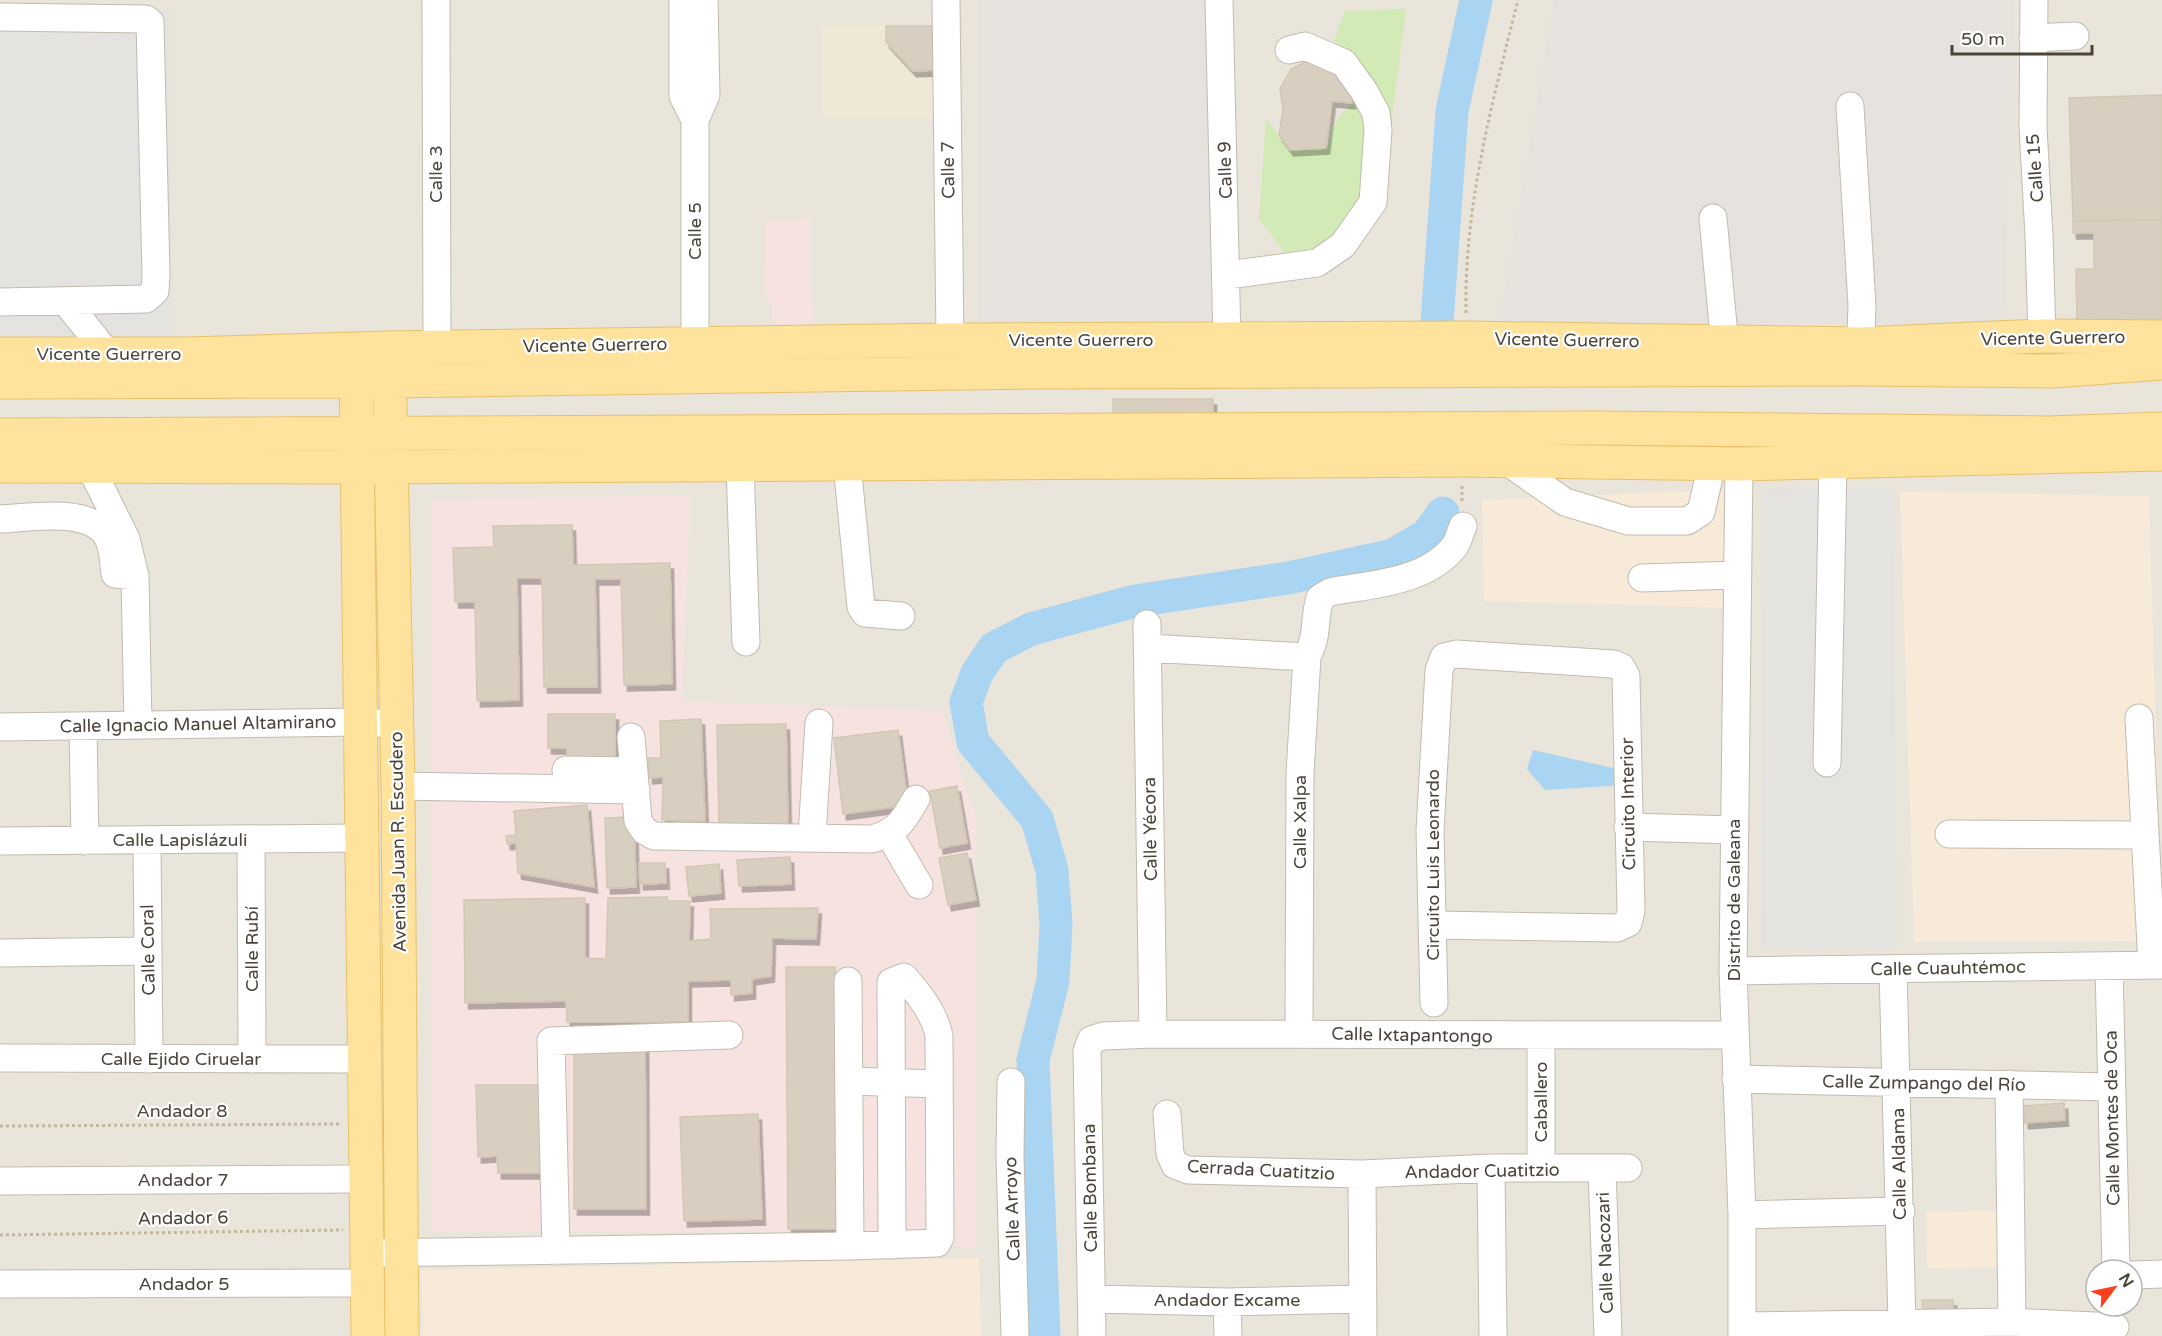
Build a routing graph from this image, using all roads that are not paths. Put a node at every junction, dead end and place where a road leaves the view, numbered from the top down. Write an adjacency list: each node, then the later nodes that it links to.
1 (436, 0): 24 (street, Calle 3)
2 (683, 0): 12 (street, Calle 5)
3 (704, 0): 12 (street, Calle 5)
4 (946, 0): 19 (street, Calle 7)
5 (1220, 0): 14 (street, Calle 9)
6 (2034, 0): 9 (street, Calle 15)
7 (0, 17): 15 (street)
8 (2075, 36): 9 (street)
9 (2033, 38): 17 (street, Calle 15)
10 (1289, 50): 14 (street)
11 (1850, 106): 28 (street)
12 (695, 120): 22 (street, Calle 5)
13 (1713, 218): 27 (street)
14 (1228, 275): 21 (street, Calle 9)
15 (65, 301): 16 (street); 26 (street)
16 (0, 302)
17 (2042, 336): 18 (main road, Vicente Guerrero); 28 (main road, Vicente Guerrero)
18 (2162, 337)
19 (950, 340): 20 (main road, Vicente Guerrero); 22 (main road, Vicente Guerrero)
20 (1029, 340): 21 (main road, Vicente Guerrero); 31 (main road)
21 (1227, 341): 27 (main road, Vicente Guerrero)
22 (695, 343): 24 (main road, Vicente Guerrero)
23 (388, 348): 24 (main road, Vicente Guerrero); 30 (main road, Vicente Guerrero); 32 (main road, Avenida Juan R. Escudero)
24 (437, 349)
25 (0, 354): 26 (main road, Vicente Guerrero)
26 (108, 354): 30 (main road, Vicente Guerrero)
27 (1720, 356): 28 (main road); 31 (main road)
28 (1861, 356): 29 (main road)
29 (2162, 363)
30 (356, 365): 32 (main road); 33 (main road); 37 (main road, Avenida Juan R. Escudero)
31 (1031, 372): 32 (main road)
32 (390, 381): 36 (main road, Avenida Juan R. Escudero)
33 (0, 382)
34 (2162, 429): 35 (main road)
35 (1819, 431): 36 (main road); 43 (main road)
36 (391, 432): 37 (main road); 47 (main road, Avenida Juan R. Escudero)
37 (357, 433): 38 (main road); 48 (main road, Avenida Juan R. Escudero)
38 (0, 435)
39 (2162, 454): 41 (main road)
40 (1506, 461): 42 (main road); 43 (main road); 43 (street)
41 (1833, 462): 43 (main road); 66 (street)
42 (847, 464): 44 (main road); 54 (street)
43 (1725, 464): 51 (street, Distrito de Galeana)
44 (740, 465): 47 (main road); 55 (street)
45 (0, 466): 46 (main road)
46 (90, 466): 48 (main road); 52 (street)
47 (392, 467): 48 (main road); 62 (main road, Avenida Juan R. Escudero)
48 (358, 468): 59 (main road, Avenida Juan R. Escudero)
49 (0, 519): 52 (street)
50 (1462, 526): 56 (street, Calle Xalpa)
51 (1736, 575): 53 (street); 71 (street, Distrito de Galeana)
52 (135, 576): 61 (street)
53 (1642, 578)
54 (901, 616)
55 (746, 642)
56 (1306, 657): 91 (street, Calle Yécora); 92 (street, Calle Xalpa)
57 (1444, 657): 70 (street, Circuito Interior); 82 (street, Circuito Luis Leonardo)
58 (2139, 718): 74 (street)
59 (360, 722): 61 (street, Calle Ignacio Manuel Altamirano); 62 (street, Calle Ignacio Manuel Altamirano); 76 (main road, Avenida Juan R. Escudero)
60 (819, 723): 75 (street)
61 (138, 724): 64 (street, Calle Ignacio Manuel Altamirano)
62 (396, 724): 67 (main road, Avenida Juan R. Escudero)
63 (0, 727): 64 (street, Calle Ignacio Manuel Altamirano)
64 (83, 727): 80 (street)
65 (631, 737): 68 (street)
66 (1827, 763)
67 (397, 778): 68 (street); 121 (main road, Avenida Juan R. Escudero)
68 (635, 780): 75 (street)
69 (916, 799): 72 (street)
70 (1628, 827): 71 (street); 82 (street, Circuito Interior)
71 (1735, 830): 88 (street, Distrito de Galeana)
72 (889, 834): 75 (street); 81 (street)
73 (1949, 834): 74 (street)
74 (2145, 835): 85 (street)
75 (812, 836)
76 (361, 837): 78 (street, Calle Lapislázuli); 100 (main road, Avenida Juan R. Escudero)
77 (147, 840): 78 (street, Calle Lapislázuli); 80 (street, Calle Lapislázuli); 83 (street, Calle Coral)
78 (251, 840): 99 (street, Calle Rubí)
79 (0, 841): 80 (street, Calle Lapislázuli)
80 (85, 841)
81 (919, 885)
82 (1432, 925): 90 (street, Circuito Luis Leonardo)
83 (148, 951): 84 (street); 98 (street, Calle Coral)
84 (0, 953)
85 (2157, 965): 86 (street, Calle Cuauhtémoc)
86 (2109, 966): 87 (street, Calle Cuauhtémoc); 108 (street, Calle Montes de Oca)
87 (1893, 969): 88 (street, Calle Cuauhtémoc); 104 (street, Calle Aldama)
88 (1733, 971): 94 (street, Distrito de Galeana)
89 (849, 981): 102 (street)
90 (1434, 1003)
91 (1153, 1034): 92 (street, Calle Ixtapantongo); 96 (street, Calle Ixtapantongo)
92 (1299, 1034): 95 (street, Calle Ixtapantongo)
93 (729, 1035): 120 (street)
94 (1734, 1035): 95 (street, Calle Ixtapantongo); 101 (street, Distrito de Galeana)
95 (1541, 1037): 111 (street, Caballero)
96 (1091, 1040): 127 (street, Calle Bombana)
97 (0, 1058): 98 (street, Calle Ejido Ciruelar)
98 (149, 1059): 99 (street, Calle Ejido Ciruelar)
99 (252, 1059): 100 (street, Calle Ejido Ciruelar)
100 (362, 1059): 114 (main road, Avenida Juan R. Escudero)
101 (1736, 1079): 104 (street, Calle Zumpango del Río); 117 (street, Distrito de Galeana)
102 (850, 1081): 105 (street); 119 (street)
103 (1011, 1082): 137 (street, Calle Arroyo)
104 (1897, 1083): 107 (street, Calle Zumpango del Río); 116 (street, Calle Aldama)
105 (891, 1084): 106 (street); 106 (street); 118 (street)
106 (938, 1084): 118 (street, Andador 5)
107 (2009, 1084): 108 (street, Calle Zumpango del Río); 130 (street)
108 (2111, 1087): 123 (street, Calle Montes de Oca)
109 (1167, 1114): 113 (street, Cerrada Cuatitzio)
110 (1491, 1168): 111 (street, Andador Cuatitzio); 113 (street, Andador Cuatitzio); 141 (street)
111 (1541, 1168): 112 (street, Andador Cuatitzio)
112 (1615, 1168): 142 (street, Calle Nacozari)
113 (1362, 1174): 128 (street)
114 (365, 1179): 115 (street, Andador 7); 122 (main road, Avenida Juan R. Escudero)
115 (0, 1181)
116 (1900, 1210): 117 (street); 131 (street, Calle Aldama)
117 (1742, 1215): 134 (street, Distrito de Galeana)
118 (892, 1245): 119 (street, Andador 5)
119 (850, 1246): 120 (street, Andador 5)
120 (556, 1251): 121 (street, Andador 5)
121 (402, 1254): 122 (street, Andador 5); 136 (main road, Avenida Juan R. Escudero)
122 (366, 1255): 126 (street, Andador 5); 135 (main road, Avenida Juan R. Escudero)
123 (2116, 1258)
124 (2144, 1275): 125 (street)
125 (2162, 1275)
126 (0, 1284)
127 (1092, 1299): 129 (street, Andador Excame); 138 (street, Calle Bombana)
128 (1362, 1299): 129 (street, Andador Excame); 140 (street)
129 (1227, 1302): 139 (street)
130 (2012, 1322): 131 (street); 132 (street)
131 (1902, 1323): 133 (street)
132 (2115, 1323)
133 (1855, 1330): 134 (street)
134 (1742, 1331)
135 (368, 1336)
136 (402, 1336)
137 (1015, 1336)
138 (1092, 1336)
139 (1228, 1336)
140 (1363, 1336)
141 (1493, 1336)
142 (1608, 1336)

